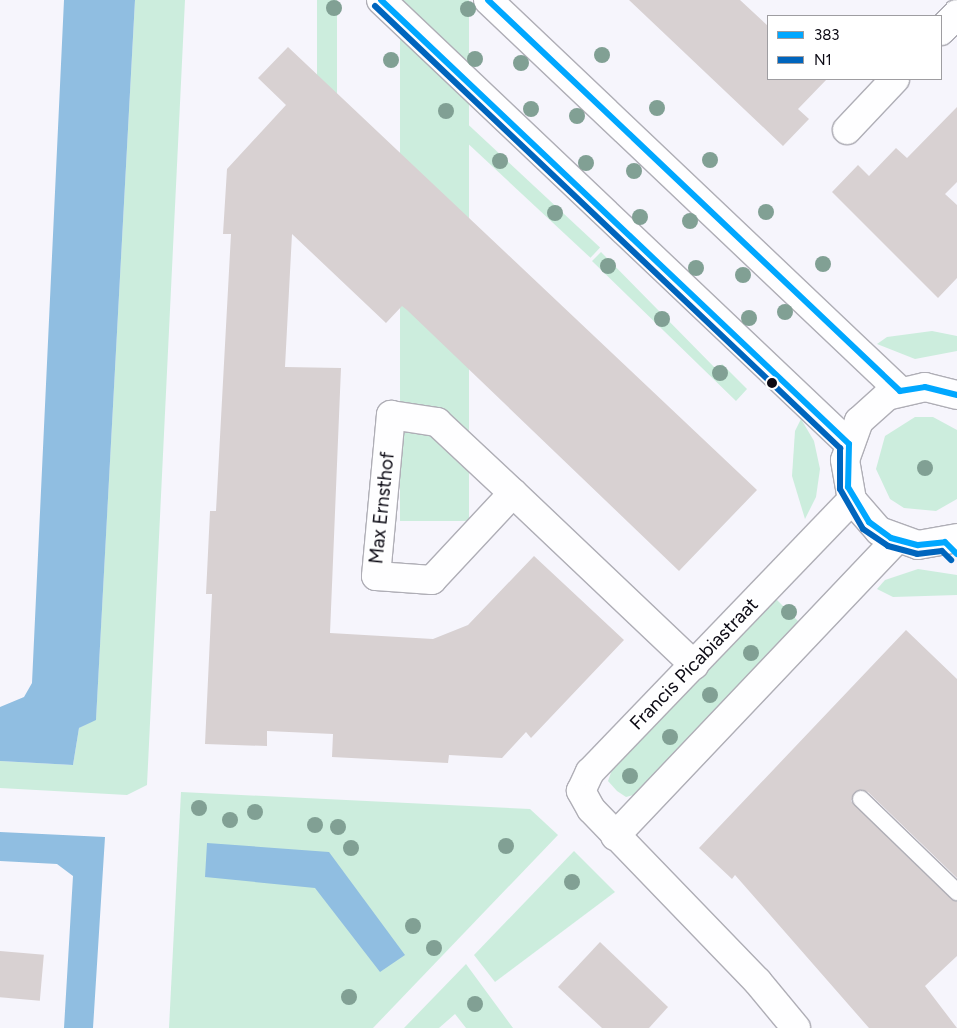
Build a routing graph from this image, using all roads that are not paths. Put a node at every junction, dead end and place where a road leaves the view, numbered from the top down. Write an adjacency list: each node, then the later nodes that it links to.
1 (381, 0): 9 (street)
2 (488, 0): 8 (street)
3 (957, 14): 4 (street)
4 (942, 30)
5 (894, 80): 6 (street)
6 (847, 130)
7 (953, 388): 8 (street)
8 (900, 391): 9 (street)
9 (849, 444): 11 (street)
10 (513, 493): 10 (street, Max Ernsthof); 14 (street, Max Ernsthof)
11 (852, 500): 12 (street); 14 (street, Francis Picabiastraat)
12 (896, 540): 13 (street); 16 (street)
13 (953, 545)
14 (694, 665): 16 (street, Francis Picabiastraat)
15 (861, 799): 17 (lane)
16 (615, 836): 18 (street, Francis Picabiastraat)
17 (957, 892)
18 (796, 1028)

